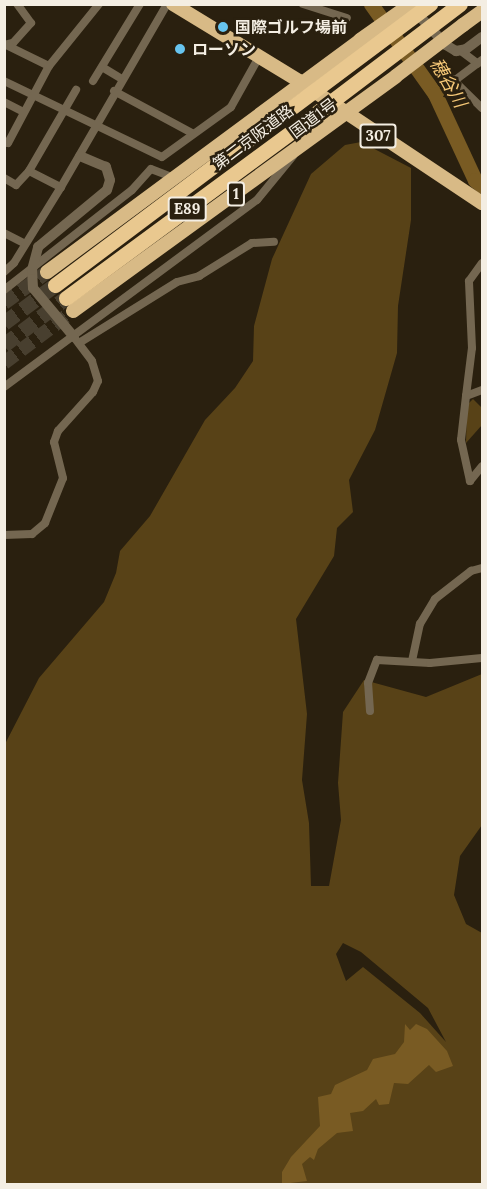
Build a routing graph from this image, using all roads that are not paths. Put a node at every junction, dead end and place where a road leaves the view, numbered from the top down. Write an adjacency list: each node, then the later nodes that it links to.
1 (17, 4): 13 (street)
2 (99, 4): 18 (street)
3 (140, 4): 19 (street)
4 (167, 4): 20 (street)
5 (173, 4): 15 (highway, 307)
6 (303, 4): 11 (street)
7 (410, 4): 14 (street); 23 (highway, bridge)
8 (430, 4): 49 (highway, 第二京阪道路 / E89, bridge)
9 (460, 4): 51 (highway, 第二京阪道路 / E89, bridge)
10 (483, 11): 32 (highway, 国道1号 / 1, bridge)
11 (347, 18)
12 (483, 37): 14 (street)
13 (5, 45): 18 (street)
14 (461, 51): 16 (street)
15 (259, 57): 23 (highway, 307); 34 (street)
16 (480, 62): 24 (street)
17 (437, 64): 24 (street)
18 (49, 66): 27 (street)
19 (102, 67): 20 (street); 22 (street)
20 (122, 79): 26 (street)
21 (4, 81): 27 (street)
22 (93, 81)
23 (299, 81): 32 (highway, 307); 39 (highway)
24 (453, 81): 29 (street)
25 (76, 90): 30 (street)
26 (114, 91): 33 (street); 34 (street)
27 (33, 96): 30 (street); 31 (street)
28 (4, 102): 31 (street)
29 (483, 108)
30 (64, 110): 33 (street); 38 (street)
31 (24, 112): 35 (street)
32 (345, 114): 36 (highway, 国道1号 / 1); 42 (highway, 307)
33 (94, 126): 34 (street); 37 (street)
34 (192, 133)
35 (4, 141)
36 (298, 149): 51 (highway, 国道1号 / 1); 52 (street)
37 (80, 156): 41 (street); 47 (street)
38 (29, 171): 40 (street); 41 (street)
39 (172, 177): 47 (street); 49 (highway)
40 (4, 178)
41 (61, 187): 45 (street)
42 (483, 203)
43 (4, 233): 45 (street)
44 (274, 242): 52 (street)
45 (24, 243): 48 (street)
46 (483, 263): 55 (street)
47 (32, 270): 50 (street); 52 (street)
48 (4, 272)
49 (51, 278)
50 (4, 290)
51 (70, 304)
52 (77, 340): 53 (street); 57 (street)
53 (4, 387)
54 (483, 390): 55 (street)
55 (466, 396): 56 (street)
56 (483, 466)
57 (4, 535)
58 (483, 568): 60 (street)
59 (483, 658): 60 (street)
60 (412, 661): 61 (street)
61 (370, 711)

